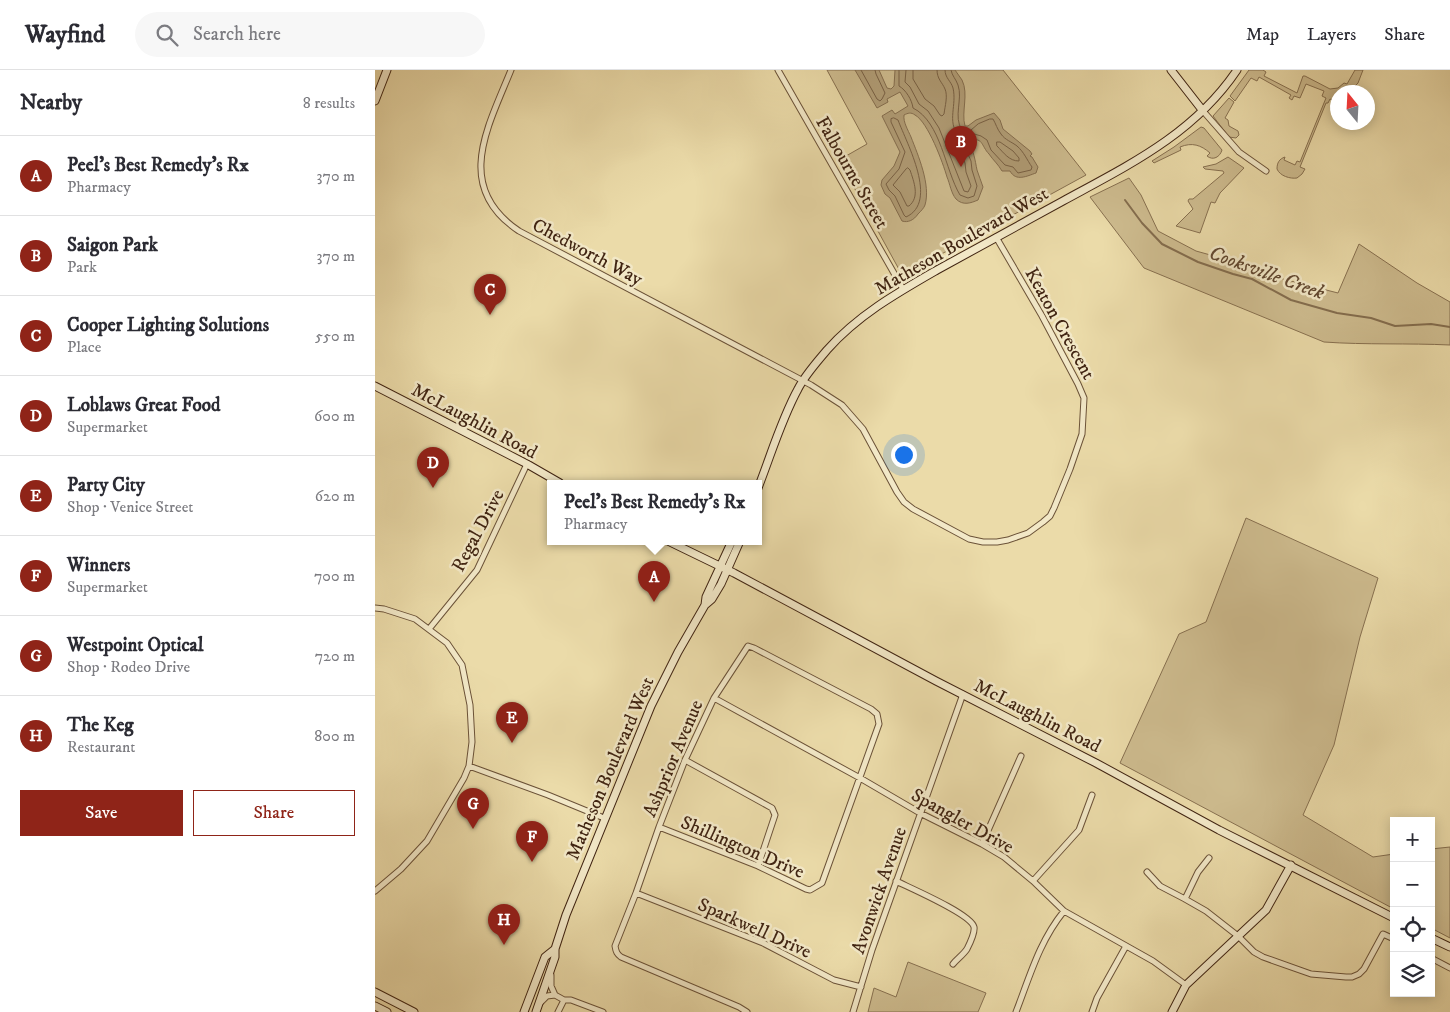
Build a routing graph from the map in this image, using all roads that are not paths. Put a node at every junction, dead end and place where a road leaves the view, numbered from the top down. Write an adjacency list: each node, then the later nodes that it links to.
1 (387, 70): 6 (street)
2 (511, 70): 11 (street, Chedworth Way)
3 (778, 70): 10 (street, Falbourne Street)
4 (1171, 70): 7 (street)
5 (1237, 70): 7 (street, Matheson Boulevard West)
6 (375, 101)
7 (1203, 111): 8 (street); 9 (street, Matheson Boulevard West)
8 (1266, 171)
9 (996, 237): 10 (street, Matheson Boulevard West); 11 (street, Keaton Crescent)
10 (903, 289): 11 (street, Matheson Boulevard West)
11 (803, 380): 15 (street, Matheson Boulevard West)
12 (375, 386): 13 (street, McLaughlin Road)
13 (527, 464): 14 (street, McLaughlin Road); 23 (street, Regal Drive)
14 (556, 480)
15 (761, 480)
16 (676, 545): 19 (street, McLaughlin Road)
17 (729, 545): 19 (street, Matheson Boulevard West)
18 (738, 545): 20 (street, Matheson Boulevard West)
19 (720, 567): 20 (street, McLaughlin Road); 21 (street, Matheson Boulevard West)
20 (727, 571): 21 (street, Matheson Boulevard West); 24 (street, McLaughlin Road)
21 (705, 605): 32 (street, Matheson Boulevard West)
22 (375, 608): 23 (street)
23 (429, 629): 28 (street)
24 (963, 694): 31 (street, Avonwick Avenue); 36 (street, McLaughlin Road)
25 (714, 698): 27 (street, Ashprior Avenue); 29 (street, Spangler Drive); 29 (street, Ashprior Avenue)
26 (1021, 756): 34 (street)
27 (685, 760): 33 (street, Ashprior Avenue); 37 (street)
28 (469, 766): 32 (street); 41 (street)
29 (860, 778): 31 (street, Spangler Drive); 37 (street, Shillington Drive)
30 (1092, 795): 40 (street)
31 (920, 813): 34 (street, Spangler Drive); 39 (street, Avonwick Avenue)
32 (604, 818): 51 (street, Matheson Boulevard West)
33 (659, 827): 37 (street, Shillington Drive); 42 (street, Ashprior Avenue)
34 (982, 844): 40 (street, Spangler Drive)
35 (1209, 858): 43 (street)
36 (1291, 865): 45 (street, McLaughlin Road); 46 (street)
37 (758, 866)
38 (1147, 872): 43 (street)
39 (896, 881): 53 (street); 57 (street, Avonwick Avenue)
40 (1033, 881): 44 (street, Spangler Drive)
41 (375, 892)
42 (636, 893): 57 (street, Sparkwell Drive); 68 (street, Ashprior Avenue)
43 (1185, 899): 46 (street)
44 (1063, 911): 49 (street, Spangler Drive); 70 (street)
45 (1390, 916)
46 (1238, 936): 47 (street); 56 (street)
47 (1390, 937)
48 (1435, 940): 50 (street)
49 (1126, 946): 56 (street, Spangler Drive); 71 (street)
50 (1450, 947)
51 (555, 949): 55 (street, Matheson Boulevard West); 65 (street, Matheson Boulevard West)
52 (1435, 960): 54 (street)
53 (953, 964)
54 (1450, 968)
55 (551, 969): 59 (street); 62 (street, Matheson Boulevard West)
56 (1186, 986): 72 (street)
57 (861, 987): 69 (street, Avonwick Avenue)
58 (375, 992): 64 (street)
59 (555, 995): 60 (street); 62 (street)
60 (564, 1000): 66 (street); 67 (street)
61 (375, 1006): 63 (street)
62 (537, 1009)
63 (387, 1012)
64 (414, 1012)
65 (524, 1012)
66 (558, 1012)
67 (603, 1012)
68 (747, 1012)
69 (853, 1012)
70 (1016, 1012)
71 (1092, 1012)
72 (1172, 1012)

